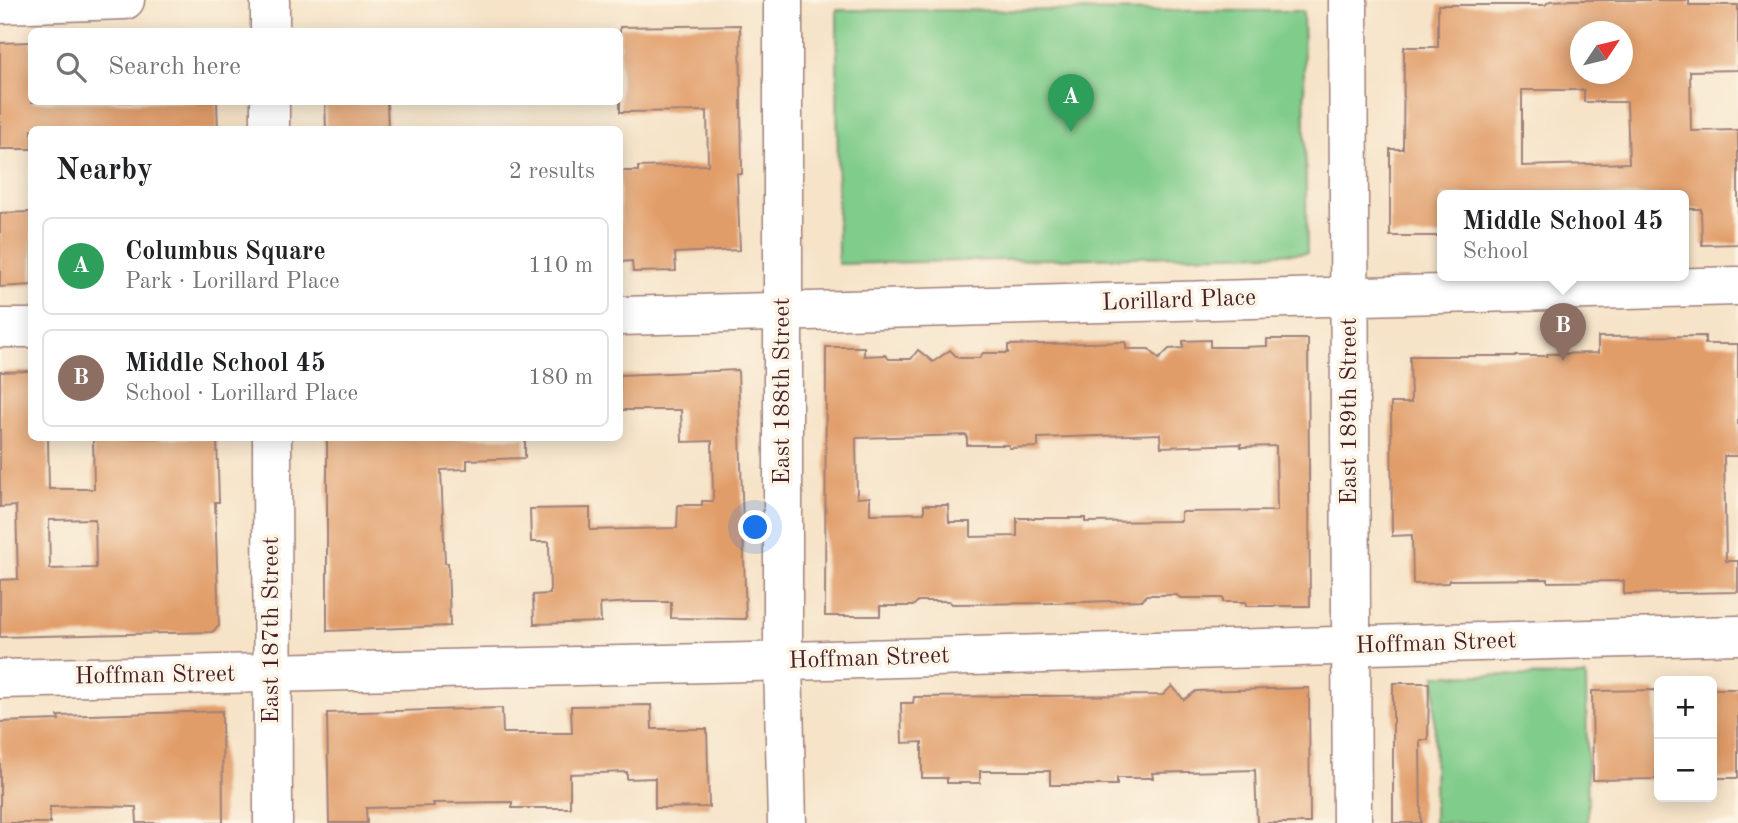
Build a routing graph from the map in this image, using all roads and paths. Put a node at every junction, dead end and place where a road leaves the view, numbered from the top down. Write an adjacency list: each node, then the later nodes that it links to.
1 (125, 0): 5 (street)
2 (270, 0): 6 (street)
3 (783, 0): 11 (street, East 188th Street)
4 (1348, 0): 10 (street, East 189th Street)
5 (0, 4)
6 (270, 28)
7 (270, 105): 8 (street)
8 (270, 126)
9 (1738, 286): 10 (street, Lorillard Place)
10 (1350, 296): 11 (street, Lorillard Place); 17 (street, East 189th Street)
11 (784, 312): 12 (street, Lorillard Place); 18 (street, East 188th Street)
12 (623, 316)
13 (0, 328): 14 (street)
14 (28, 328)
15 (272, 441): 19 (street, East 187th Street)
16 (1738, 635): 17 (street, Hoffman Street)
17 (1352, 646): 18 (street, Hoffman Street); 23 (street, East 189th Street)
18 (783, 661): 19 (street, Hoffman Street); 22 (street, East 188th Street)
19 (273, 673): 20 (street, Hoffman Street); 21 (street, East 187th Street)
20 (0, 680)
21 (272, 823)
22 (788, 823)
23 (1352, 823)

